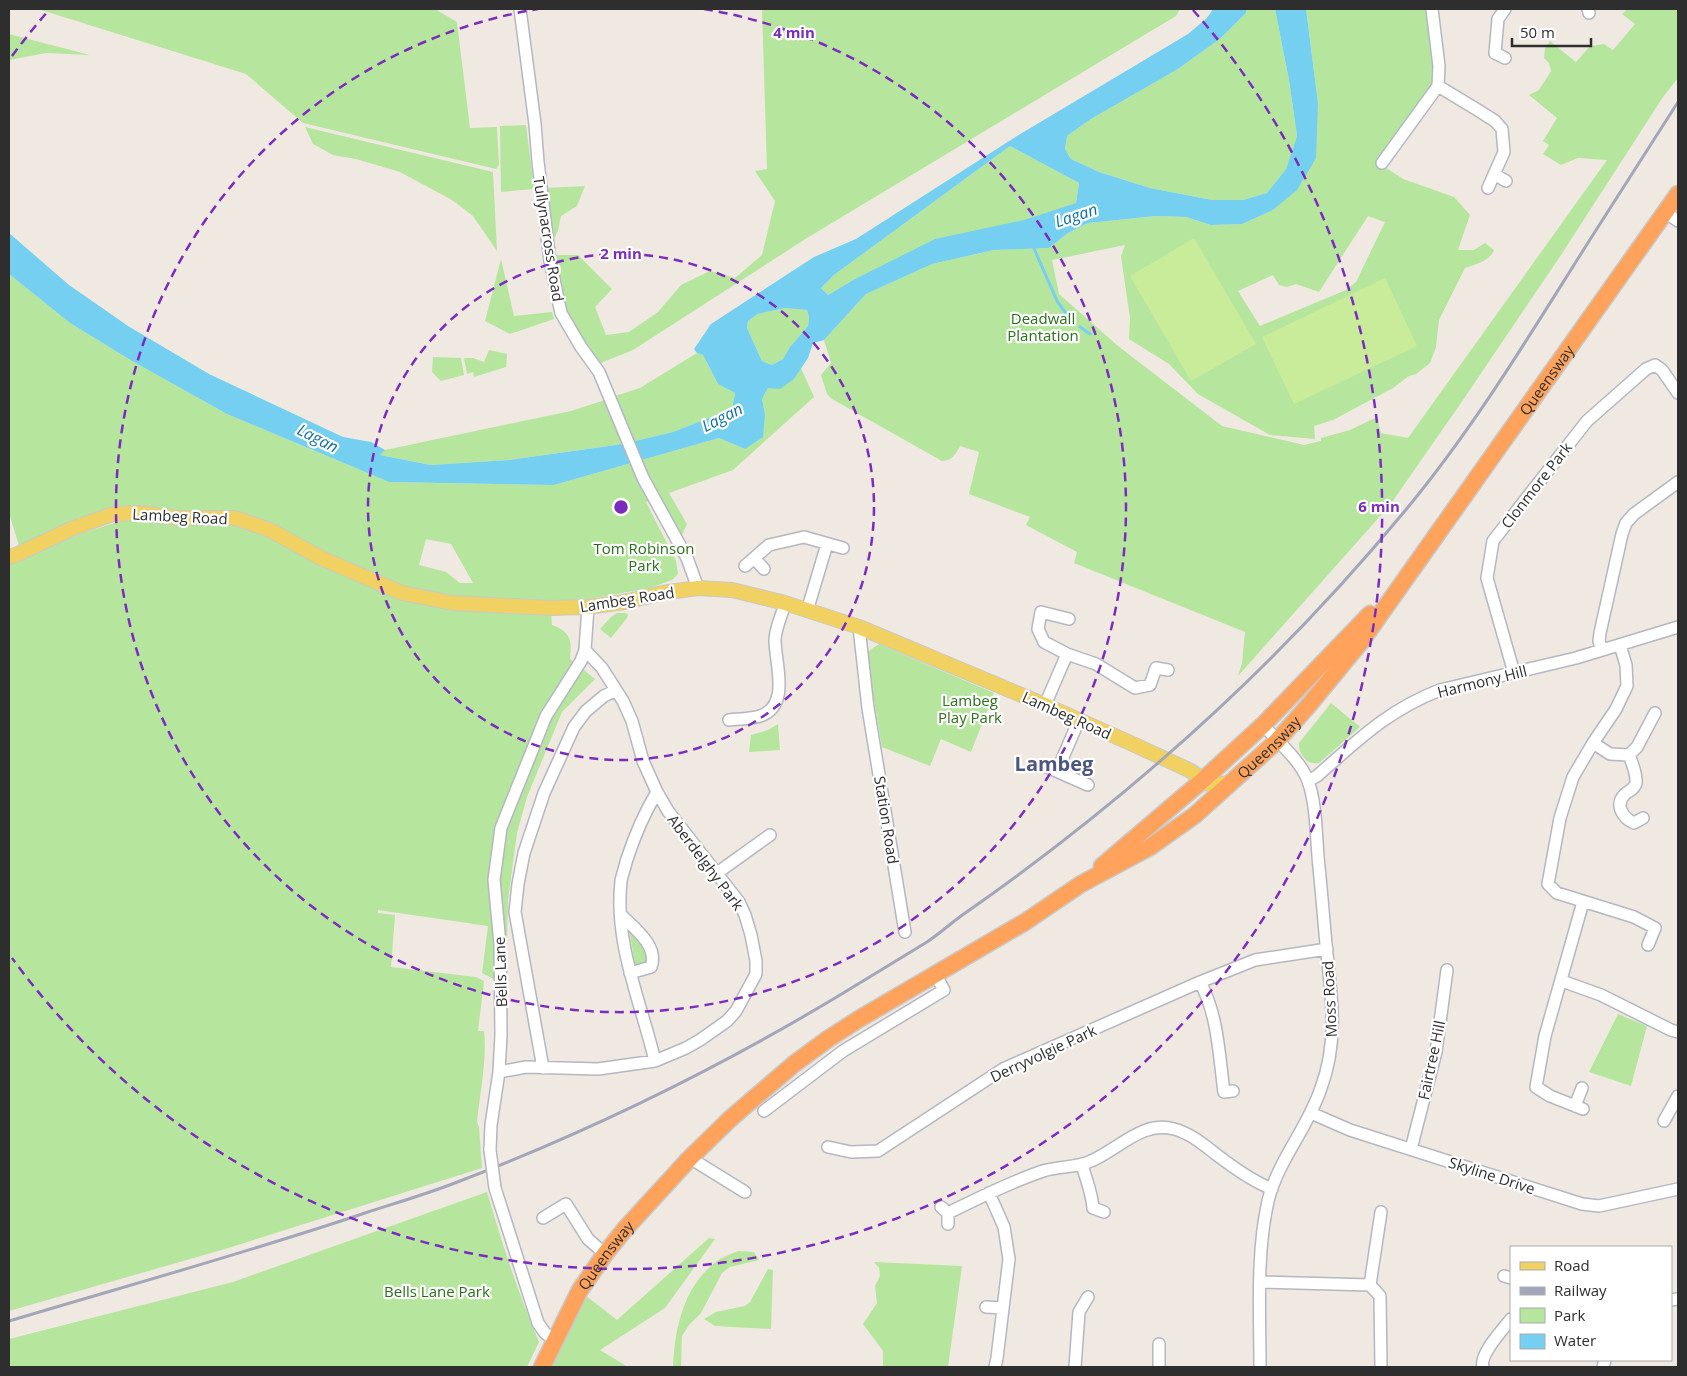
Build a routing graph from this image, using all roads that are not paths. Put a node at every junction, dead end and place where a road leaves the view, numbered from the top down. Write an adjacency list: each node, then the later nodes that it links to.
1 (520, 9): 21 (street, Tullynacross Road)
2 (1432, 9): 5 (street)
3 (1505, 9): 4 (street)
4 (1505, 58)
5 (1438, 86): 6 (street); 7 (street)
6 (1382, 163)
7 (1494, 174): 8 (street); 9 (street)
8 (1506, 181)
9 (1488, 188)
10 (1678, 194): 11 (highway, Queensway)
11 (1671, 217): 18 (highway, Queensway)
12 (1678, 393): 33 (street, Clonmore Park)
13 (1678, 482): 30 (street)
14 (827, 544): 15 (street); 17 (street); 24 (street)
15 (843, 548)
16 (9, 557): 23 (main road, Lambeg Road)
17 (754, 558): 19 (street); 20 (street)
18 (1414, 564): 39 (highway, Queensway); 40 (highway, Queensway)
19 (745, 566)
20 (764, 569)
21 (698, 588): 22 (main road, Lambeg Road); 23 (main road, Lambeg Road)
22 (786, 603): 24 (main road, Lambeg Road); 37 (street)
23 (588, 607): 29 (street, Bells Lane)
24 (807, 611): 26 (main road, Lambeg Road)
25 (1069, 619): 31 (street)
26 (859, 627): 35 (main road, Lambeg Road); 55 (street, Station Road)
27 (1678, 627): 28 (street, Harmony Hill)
28 (1620, 645): 30 (street, Harmony Hill); 41 (street)
29 (585, 650): 34 (street, Aberdelghy Park); 66 (street, Bells Lane)
30 (1602, 650): 33 (street, Harmony Hill)
31 (1067, 654): 32 (street); 35 (street)
32 (1168, 670)
33 (1514, 673): 44 (street, Harmony Hill)
34 (616, 690): 47 (street, Aberdelghy Park); 65 (street)
35 (1045, 705): 38 (main road, Lambeg Road)
36 (1655, 713): 42 (street)
37 (729, 720)
38 (1079, 720): 43 (main road, Lambeg Road); 46 (street)
39 (1263, 726): 40 (street, Moss Road); 43 (highway, Queensway)
40 (1277, 741): 44 (street, Moss Road); 45 (highway, Queensway)
41 (1593, 743): 42 (street); 53 (street)
42 (1629, 755): 49 (street)
43 (1204, 781): 45 (main road); 48 (main road); 52 (highway, Queensway)
44 (1308, 782): 57 (street, Moss Road)
45 (1230, 783): 48 (highway, Queensway)
46 (1088, 785)
47 (657, 792): 51 (street, Aberdelghy Park); 54 (street)
48 (1206, 805): 52 (highway, Queensway)
49 (1643, 818)
50 (770, 835): 51 (street)
51 (717, 873): 64 (street, Aberdelghy Park)
52 (1081, 884): 60 (highway, Queensway)
53 (1583, 902): 56 (street); 61 (street)
54 (620, 915): 59 (street); 59 (street)
55 (905, 932)
56 (1648, 945)
57 (1327, 949): 62 (street, Derryvolgie Park); 73 (street, Moss Road)
58 (1447, 970): 76 (street, Fairtree Hill)
59 (630, 973): 64 (street)
60 (936, 974): 67 (highway, Queensway); 70 (street)
61 (1562, 980): 63 (street); 68 (street)
62 (1200, 982): 69 (street); 75 (street, Derryvolgie Park)
63 (1678, 1032)
64 (655, 1061): 65 (street, Aberdelghy Park)
65 (543, 1068): 66 (street, Aberdelghy Park)
66 (499, 1074): 94 (street, Bells Lane, bridge)
67 (771, 1084): 70 (street); 77 (highway, Queensway)
68 (1582, 1088)
69 (1233, 1091)
70 (782, 1096): 72 (street)
71 (1678, 1096): 74 (street)
72 (764, 1111)
73 (1311, 1113): 76 (street, Skyline Drive); 79 (street, Moss Road)
74 (1664, 1121)
75 (835, 1146)
76 (1410, 1149): 80 (street, Skyline Drive)
77 (690, 1158): 81 (street); 87 (highway, Queensway)
78 (1082, 1165): 79 (street); 82 (street); 83 (street)
79 (1272, 1189): 88 (street, Moss Road)
80 (1678, 1189)
81 (745, 1192)
82 (989, 1193): 85 (street); 92 (street)
83 (1104, 1212)
84 (1381, 1212): 89 (street)
85 (946, 1215)
86 (543, 1218): 87 (street)
87 (605, 1254): 94 (highway, Queensway)
88 (1260, 1282): 89 (street); 100 (street, Moss Road)
89 (1370, 1285): 101 (street)
90 (1088, 1297): 98 (street)
91 (986, 1307): 92 (street)
92 (1003, 1308): 97 (street)
93 (1510, 1319): 102 (street)
94 (556, 1341): 96 (highway, Queensway)
95 (1159, 1344): 99 (street)
96 (542, 1367)
97 (995, 1367)
98 (1075, 1367)
99 (1159, 1367)
100 (1260, 1367)
101 (1381, 1367)
102 (1483, 1367)

